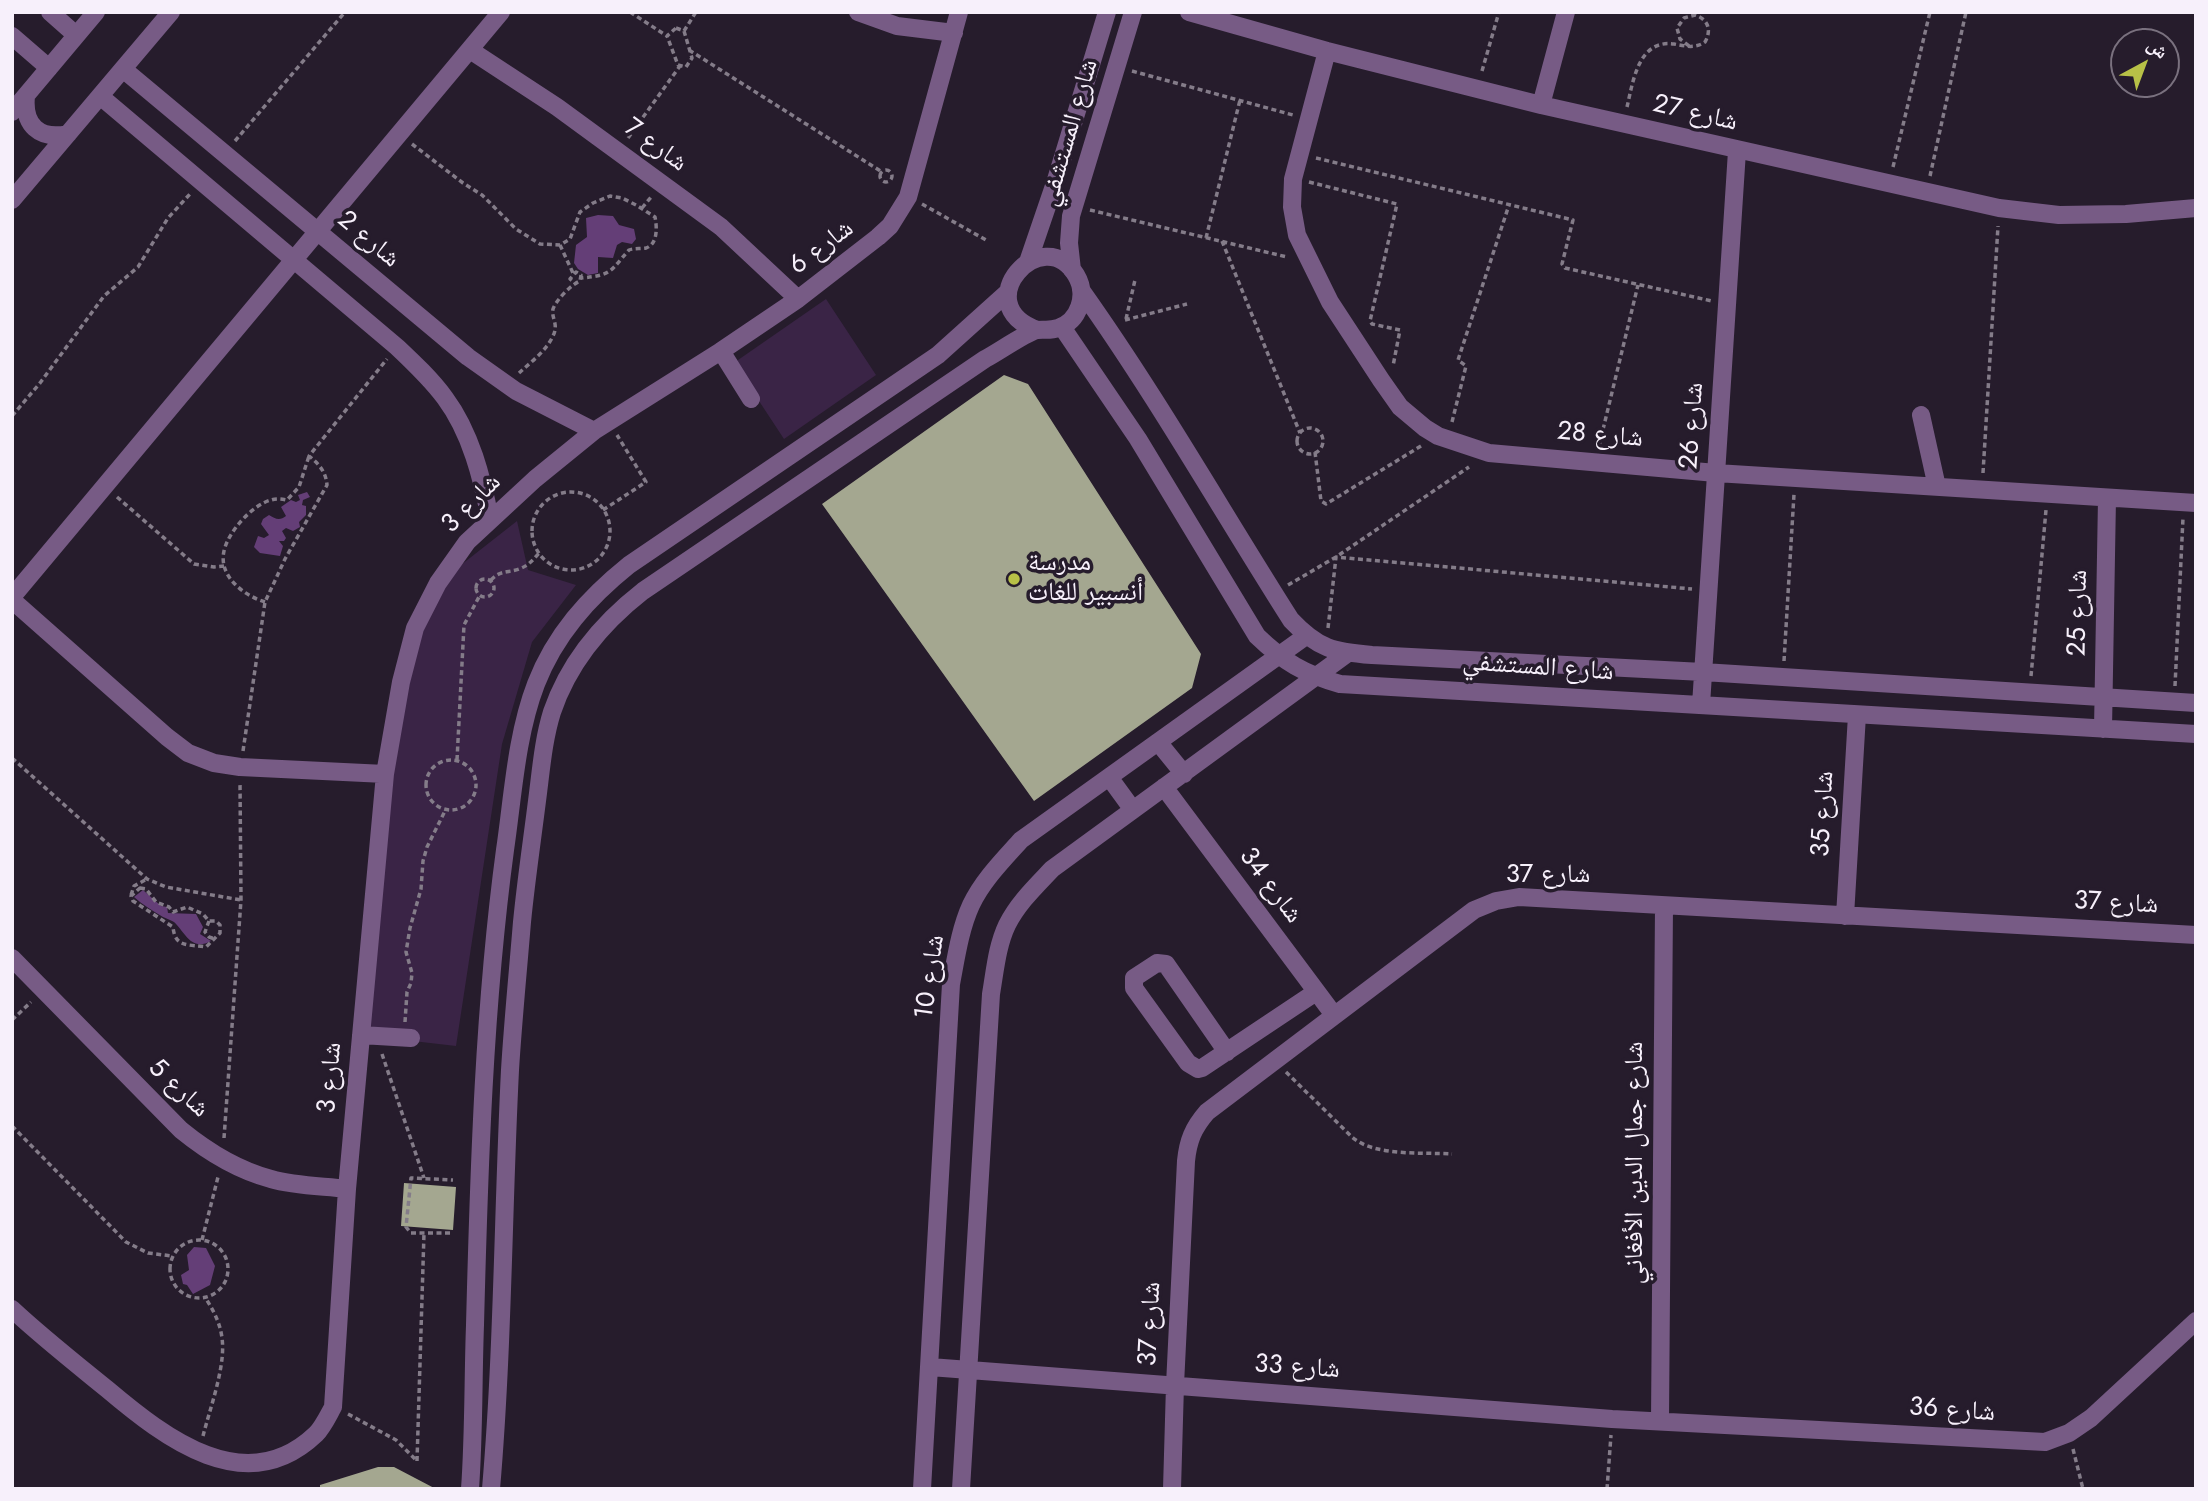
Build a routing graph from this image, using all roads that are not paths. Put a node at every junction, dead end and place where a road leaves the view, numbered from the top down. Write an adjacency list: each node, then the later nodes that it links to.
1 (50, 12): 12 (street)
2 (96, 12): 12 (street)
3 (171, 12): 17 (street)
4 (501, 12): 14 (street)
5 (858, 12): 11 (street)
6 (959, 12): 11 (street, شارع 6)
7 (1107, 12): 28 (street, شارع المستشفي)
8 (1133, 12): 29 (street, شارع المستشفي)
9 (1189, 12): 15 (street, شارع 27)
10 (1566, 12): 20 (street)
11 (954, 33): 32 (street, شارع 6)
12 (76, 35): 16 (street)
13 (12, 36): 16 (street)
14 (470, 50): 26 (street); 32 (street, شارع 7)
15 (1327, 51): 20 (street, شارع 27); 39 (street, شارع 28)
16 (49, 68): 18 (street)
17 (123, 69): 19 (street); 26 (street, شارع 2)
18 (26, 96): 21 (street); 22 (street)
19 (100, 96): 22 (street); 27 (street)
20 (1541, 105): 23 (street, شارع 27)
21 (12, 112)
22 (68, 134): 24 (street)
23 (1737, 151): 25 (street, شارع 27); 39 (street, شارع 26)
24 (12, 200)
25 (2196, 208)
26 (318, 232): 27 (street); 38 (street, شارع 2)
27 (294, 260): 43 (street); 44 (street)
28 (1028, 262): 29 (street); 31 (street)
29 (1072, 270): 30 (street)
30 (1082, 290): 33 (street); 45 (street, شارع المستشفي)
31 (1008, 292): 34 (street); 71 (street)
32 (798, 299): 35 (street, شارع 6)
33 (1062, 327): 34 (street); 47 (street, شارع المستشفي)
34 (1037, 330): 72 (street)
35 (721, 352): 36 (street); 38 (street, شارع 6)
36 (751, 399)
37 (1921, 415): 40 (street)
38 (601, 426): 43 (street, شارع 3)
39 (1716, 472): 40 (street, شارع 28); 48 (street, شارع 26)
40 (1937, 487): 41 (street, شارع 28)
41 (2107, 498): 42 (street, شارع 28); 50 (street, شارع 25)
42 (2190, 503)
43 (490, 519): 57 (street, شارع 3)
44 (12, 598): 57 (street)
45 (1307, 636): 46 (street, شارع المستشفي); 47 (street, شارع 10)
46 (1349, 653): 48 (street, شارع المستشفي); 49 (street)
47 (1278, 657): 49 (street, شارع المستشفي); 56 (street, شارع 10)
48 (1703, 672): 50 (street, شارع المستشفي); 52 (street, شارع 26)
49 (1315, 677): 52 (street, شارع المستشفي); 58 (street)
50 (2103, 697): 51 (street, شارع المستشفي); 54 (street, شارع 25)
51 (2196, 703)
52 (1701, 705): 53 (street, شارع المستشفي)
53 (1857, 715): 54 (street, شارع المستشفي); 63 (street, شارع 35)
54 (2102, 729): 55 (street, شارع المستشفي)
55 (2196, 734)
56 (1158, 742): 58 (street); 59 (street, شارع 10)
57 (385, 774): 68 (street, شارع 3)
58 (1184, 774): 60 (street)
59 (1109, 777): 61 (street); 76 (street, شارع 10)
60 (1164, 787): 61 (street); 66 (street, شارع 34)
61 (1133, 810): 77 (street)
62 (1664, 906): 63 (street, شارع 37); 67 (street, شارع 37); 79 (street, شارع جمال الدين الأفغاني)
63 (1844, 916): 64 (street, شارع 37)
64 (2196, 935)
65 (12, 958): 73 (street, شارع 5)
66 (1317, 992): 67 (street, شارع 34); 70 (street)
67 (1334, 1016): 78 (street, شارع 37)
68 (369, 1036): 69 (street); 73 (street, شارع 3)
69 (408, 1038)
70 (1227, 1052): 70 (street)
71 (486, 1068): 72 (street); 80 (street)
72 (510, 1069): 81 (street)
73 (347, 1189): 74 (street, شارع 3)
74 (12, 1309)
75 (2195, 1324): 79 (street, شارع 36)
76 (930, 1367): 77 (street, شارع 33); 82 (street, شارع 10)
77 (969, 1370): 78 (street, شارع 33); 83 (street)
78 (1175, 1385): 79 (street, شارع 33); 84 (street, شارع 37)
79 (1660, 1421)
80 (470, 1489)
81 (491, 1489)
82 (922, 1489)
83 (961, 1489)
84 (1172, 1489)

